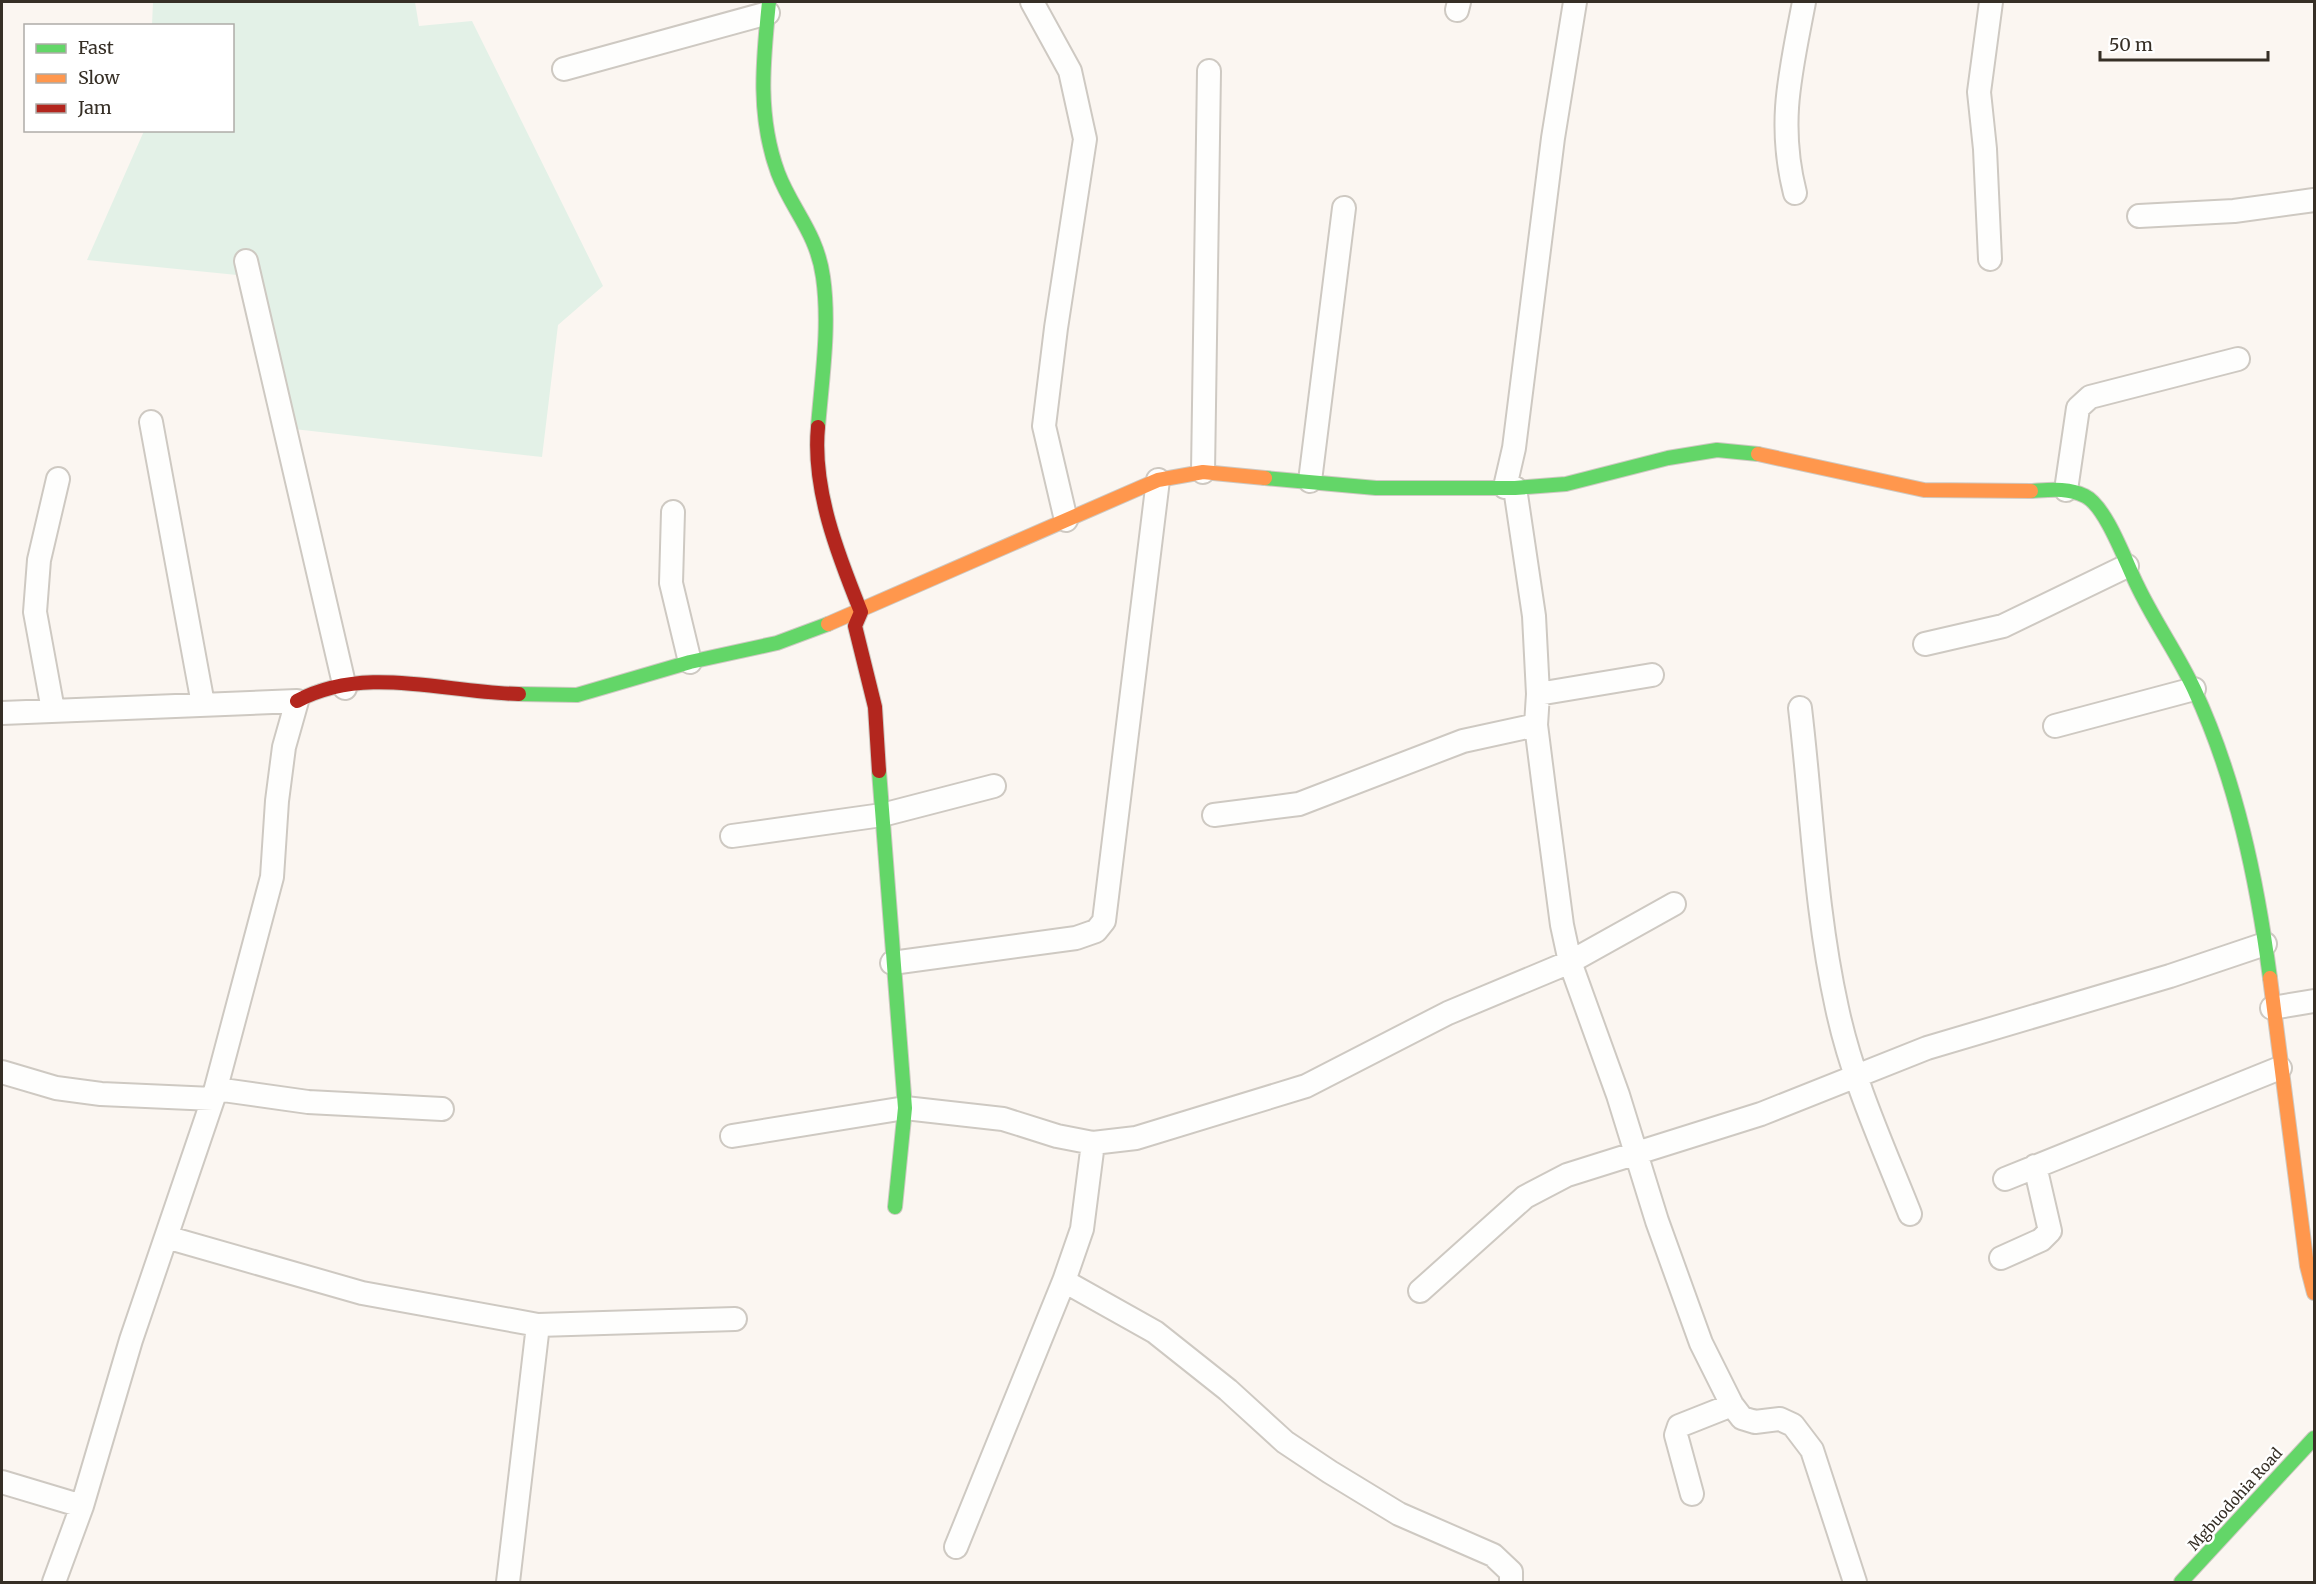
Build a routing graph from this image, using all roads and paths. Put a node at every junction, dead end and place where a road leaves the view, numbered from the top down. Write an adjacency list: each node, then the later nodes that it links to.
1 (1032, 2): 23 (street)
2 (1575, 2): 20 (street)
3 (1804, 2): 8 (street)
4 (1991, 2): 12 (street)
5 (769, 7): 6 (street); 25 (street)
6 (564, 69)
7 (1209, 71): 16 (street)
8 (1795, 193)
9 (2314, 200): 11 (street)
10 (1344, 208): 19 (street)
11 (2139, 216)
12 (1990, 259)
13 (246, 261): 29 (street)
14 (2238, 359): 21 (street)
15 (151, 422): 33 (street)
16 (1203, 472): 18 (street); 19 (street)
17 (58, 479): 35 (street)
18 (1158, 480): 23 (street); 46 (street)
19 (1310, 481): 20 (street)
20 (1510, 487): 21 (street); 31 (street)
21 (2066, 490): 24 (street)
22 (673, 512): 27 (street)
23 (1066, 520): 25 (street)
24 (2127, 566): 26 (street); 30 (street)
25 (861, 612): 27 (street); 40 (street)
26 (1925, 644)
27 (690, 662): 29 (street)
28 (1652, 675): 31 (street)
29 (345, 688): 32 (street)
30 (2194, 688): 38 (street); 44 (street)
31 (1538, 694): 37 (street)
32 (297, 701): 33 (street); 52 (street)
33 (203, 704): 35 (street)
34 (1800, 708): 51 (street)
35 (53, 710): 36 (street)
36 (2, 713)
37 (1536, 724): 41 (street); 45 (street)
38 (2055, 726)
39 (994, 786): 40 (street)
40 (882, 815): 42 (street); 46 (street)
41 (1214, 815)
42 (732, 836)
43 (1674, 904): 45 (street)
44 (2265, 944): 48 (street); 51 (street)
45 (1570, 962): 56 (street); 57 (street)
46 (892, 963): 53 (street)
47 (2314, 1001): 48 (street)
48 (2272, 1008): 49 (street)
49 (2280, 1068): 58 (street); 66 (street)
50 (2, 1072): 52 (street)
51 (1856, 1077): 57 (street); 61 (street)
52 (214, 1094): 54 (street); 62 (street)
53 (905, 1108): 55 (street); 56 (street); 60 (street)
54 (442, 1109)
55 (732, 1136)
56 (1093, 1143): 64 (street)
57 (1635, 1152): 65 (street); 69 (street)
58 (2035, 1166): 59 (street); 63 (street)
59 (2006, 1179)
60 (895, 1207)
61 (1910, 1214)
62 (166, 1237): 68 (street); 73 (street)
63 (2001, 1258)
64 (1064, 1281): 74 (street); 77 (street)
65 (1420, 1292)
66 (2314, 1293)
67 (735, 1319): 68 (street)
68 (538, 1325): 76 (street)
69 (1732, 1406): 72 (street); 78 (street)
70 (2314, 1437): 79 (street, Mgbuodohia Road)
71 (2, 1482): 73 (street)
72 (1692, 1494)
73 (82, 1506): 75 (street)
74 (956, 1547)
75 (54, 1582)
76 (508, 1582)
77 (1511, 1582)
78 (1855, 1582)
79 (2181, 1582)

